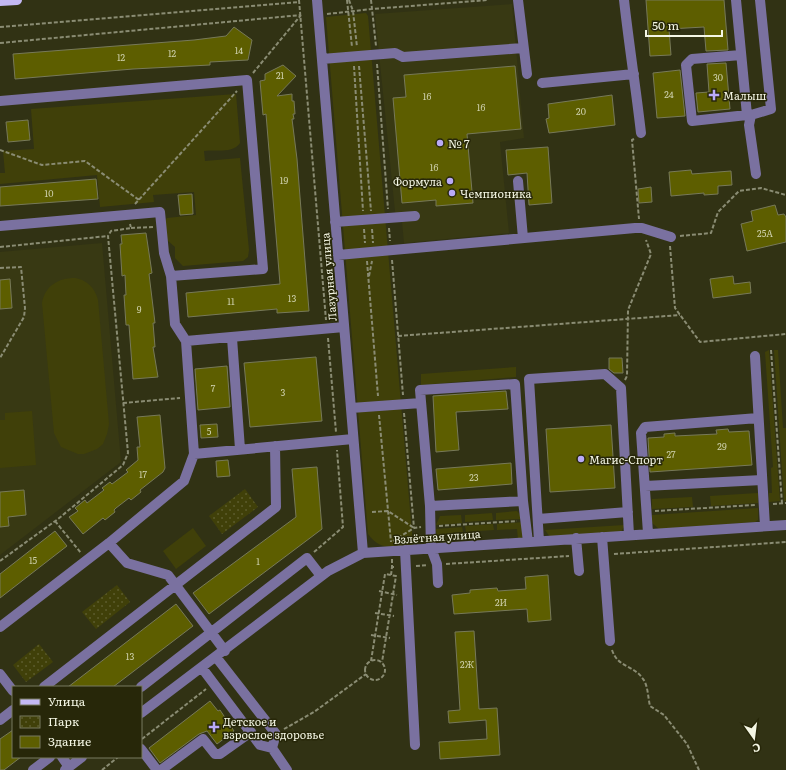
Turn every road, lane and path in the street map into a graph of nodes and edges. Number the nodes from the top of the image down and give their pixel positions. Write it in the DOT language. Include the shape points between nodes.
graph roads {
  1 [pos="17,0"];
  2 [pos="316,0"];
  3 [pos="348,0"];
  4 [pos="371,0"];
  5 [pos="488,0"];
  6 [pos="518,0"];
  7 [pos="624,0"];
  8 [pos="736,0"];
  9 [pos="760,0"];
  10 [pos="0,1"];
  11 [pos="299,1"];
  12 [pos="301,15"];
  13 [pos="0,27"];
  14 [pos="0,43"];
  15 [pos="523,48"];
  16 [pos="741,55"];
  17 [pos="355,56"];
  18 [pos="322,59"];
  19 [pos="527,74"];
  20 [pos="634,74"];
  21 [pos="247,80"];
  22 [pos="542,83"];
  23 [pos="0,101"];
  24 [pos="749,115"];
  25 [pos="641,133"];
  26 [pos="0,150"];
  27 [pos="756,174"];
  28 [pos="518,181"];
  29 [pos="786,195"];
  30 [pos="139,200"];
  31 [pos="128,214"];
  32 [pos="415,216"];
  33 [pos="368,220"];
  34 [pos="335,222"];
  35 [pos="0,226"];
  36 [pos="162,227"];
  37 [pos="131,228"];
  38 [pos="642,228"];
  39 [pos="108,236"];
  40 [pos="670,237"];
  41 [pos="523,238"];
  42 [pos="0,247"];
  43 [pos="370,252"];
  44 [pos="338,255"];
  45 [pos="0,268"];
  46 [pos="171,276"];
  47 [pos="680,315"];
  48 [pos="628,319"];
  49 [pos="344,327"];
  50 [pos="327,329"];
  51 [pos="786,334"];
  52 [pos="398,336"];
  53 [pos="232,338"];
  54 [pos="186,341"];
  55 [pos="771,350"];
  56 [pos="755,356"];
  57 [pos="0,358"];
  58 [pos="621,388"];
  59 [pos="190,397"];
  60 [pos="123,403"];
  61 [pos="421,403"];
  62 [pos="351,408"];
  63 [pos="758,418"];
  64 [pos="353,439"];
  65 [pos="336,441"];
  66 [pos="275,446"];
  67 [pos="240,449"];
  68 [pos="194,454"];
  69 [pos="762,480"];
  70 [pos="645,486"];
  71 [pos="523,501"];
  72 [pos="782,503"];
  73 [pos="786,503"];
  74 [pos="763,505"];
  75 [pos="430,506"];
  76 [pos="388,511"];
  77 [pos="647,511"];
  78 [pos="372,512"];
  79 [pos="628,512"];
  80 [pos="538,519"];
  81 [pos="526,520"];
  82 [pos="55,521"];
  83 [pos="786,525"];
  84 [pos="429,526"];
  85 [pos="765,526"];
  86 [pos="414,528"];
  87 [pos="648,534"];
  88 [pos="629,535"];
  89 [pos="602,537"];
  90 [pos="576,538"];
  91 [pos="539,541"];
  92 [pos="528,542"];
  93 [pos="109,543"];
  94 [pos="431,548"];
  95 [pos="405,550"];
  96 [pos="363,553"];
  97 [pos="306,558"];
  98 [pos="87,560"];
  99 [pos="0,561"];
  100 [pos="392,567"];
  101 [pos="579,571"];
  102 [pos="391,575"];
  103 [pos="321,576"];
  104 [pos="438,583"];
  105 [pos="176,586"];
  106 [pos="380,592"];
  107 [pos="393,594"];
  108 [pos="397,595"];
  109 [pos="375,613"];
  110 [pos="378,614"];
  111 [pos="389,616"];
  112 [pos="394,616"];
  113 [pos="0,627"];
  114 [pos="212,633"];
  115 [pos="371,635"];
  116 [pos="375,635"];
  117 [pos="386,638"];
  118 [pos="390,638"];
  119 [pos="610,641"];
  120 [pos="225,651"];
  121 [pos="216,657"];
  122 [pos="371,661"];
  123 [pos="382,662"];
  124 [pos="202,668"];
  125 [pos="0,674"];
  126 [pos="366,674"];
  127 [pos="212,681"];
  128 [pos="45,686"];
  129 [pos="142,686"];
  130 [pos="12,690"];
  131 [pos="12,711"];
  132 [pos="142,712"];
  133 [pos="0,720"];
  134 [pos="251,732"];
  135 [pos="276,734"];
  136 [pos="142,739"];
  137 [pos="415,745"];
  138 [pos="272,748"];
  139 [pos="142,750"];
  140 [pos="49,758"];
  141 [pos="62,758"];
  142 [pos="81,758"];
  143 [pos="117,758"];
  144 [pos="67,768"];
  145 [pos="33,770"];
  146 [pos="102,770"];
  147 [pos="157,770"];
  148 [pos="161,770"];
  149 [pos="287,770"];
  150 [pos="699,770"];
  1 -- 10 [label="main road"];
  2 -- 18 [label="street, Лазурная улица"];
  3 -- 17 [label="path"];
  3 -- 17 [label="path" via="353,11"];
  4 -- 5 [label="path" via="372,9"];
  6 -- 15 [label="street"];
  7 -- 20 [label="street" via="630,62"];
  8 -- 16 [label="street"];
  9 -- 24 [label="street" via="771,109"];
  11 -- 12 [label="path"];
  11 -- 13 [label="path"];
  12 -- 14 [label="path"];
  12 -- 21 [label="path"];
  12 -- 50 [label="path"];
  15 -- 17 [label="street" via="403,57 395,53"];
  15 -- 19 [label="street"];
  16 -- 24 [label="street"];
  16 -- 24 [label="street" via="692,59 686,65 692,120"];
  17 -- 18 [label="street"];
  17 -- 33 [label="path"];
  17 -- 33 [label="path"];
  18 -- 34 [label="street, Лазурная улица"];
  20 -- 22 [label="street"];
  20 -- 25 [label="street"];
  21 -- 23 [label="street"];
  21 -- 30 [label="path"];
  21 -- 46 [label="street" via="263,269"];
  24 -- 27 [label="street"];
  25 -- 38 [label="path" via="632,140 638,218"];
  26 -- 30 [label="path" via="42,165 85,161"];
  28 -- 41 [label="street"];
  29 -- 40 [label="path" via="761,188 739,191 718,212 711,233"];
  30 -- 31 [label="path"];
  31 -- 35 [label="street"];
  31 -- 36 [label="street" via="160,212"];
  31 -- 37 [label="path"];
  32 -- 33 [label="street"];
  33 -- 34 [label="street"];
  33 -- 43 [label="path"];
  33 -- 43 [label="path"];
  34 -- 44 [label="street, Лазурная улица"];
  36 -- 37 [label="path"];
  36 -- 46 [label="street" via="164,253"];
  37 -- 39 [label="path" via="111,231"];
  38 -- 40 [label="street"];
  38 -- 41 [label="street"];
  38 -- 48 [label="path" via="651,254 628,310"];
  39 -- 42 [label="path"];
  39 -- 60 [label="path"];
  40 -- 47 [label="path" via="675,308"];
  41 -- 43 [label="street"];
  43 -- 43 [label="path" via="368,279"];
  43 -- 44 [label="street"];
  44 -- 49 [label="street, Лазурная улица"];
  45 -- 57 [label="path" via="21,267 25,308 24,317"];
  46 -- 54 [label="street" via="174,324"];
  47 -- 48 [label="path"];
  47 -- 51 [label="path" via="700,342"];
  48 -- 52 [label="path"];
  48 -- 58 [label="path" via="627,376"];
  49 -- 50 [label="street"];
  49 -- 62 [label="street, Лазурная улица"];
  50 -- 53 [label="street"];
  50 -- 65 [label="path"];
  53 -- 54 [label="street"];
  53 -- 67 [label="street"];
  54 -- 59 [label="street"];
  55 -- 72 [label="path"];
  56 -- 63 [label="street"];
  58 -- 79 [label="street"];
  58 -- 80 [label="street" via="605,374 530,379"];
  59 -- 60 [label="path"];
  59 -- 68 [label="street"];
  60 -- 82 [label="path" via="128,453 123,465"];
  61 -- 62 [label="street"];
  61 -- 71 [label="street" via="420,390 515,384"];
  61 -- 75 [label="street"];
  62 -- 64 [label="street, Лазурная улица"];
  63 -- 69 [label="street"];
  63 -- 70 [label="street" via="645,427 641,433"];
  64 -- 65 [label="street"];
  64 -- 96 [label="street, Лазурная улица"];
  65 -- 66 [label="street"];
  65 -- 97 [label="path" via="343,527"];
  66 -- 67 [label="street"];
  66 -- 105 [label="street" via="276,507"];
  67 -- 68 [label="street"];
  68 -- 93 [label="street" via="184,481"];
  69 -- 70 [label="street"];
  69 -- 74 [label="street"];
  70 -- 77 [label="street"];
  71 -- 75 [label="street"];
  71 -- 81 [label="street"];
  72 -- 73 [label="path"];
  72 -- 74 [label="path"];
  74 -- 77 [label="path"];
  74 -- 85 [label="street"];
  75 -- 84 [label="street"];
  76 -- 78 [label="path"];
  76 -- 86 [label="path"];
  76 -- 86 [label="path" via="391,543"];
  77 -- 87 [label="street"];
  79 -- 80 [label="street"];
  79 -- 88 [label="street"];
  80 -- 91 [label="street"];
  81 -- 84 [label="path"];
  81 -- 92 [label="street"];
  82 -- 98 [label="path"];
  82 -- 99 [label="path"];
  83 -- 85 [label="street, Взлётная улица"];
  84 -- 86 [label="path"];
  84 -- 94 [label="street"];
  85 -- 87 [label="street, Взлётная улица"];
  87 -- 88 [label="street, Взлётная улица"];
  88 -- 89 [label="street, Взлётная улица"];
  89 -- 90 [label="street, Взлётная улица"];
  89 -- 119 [label="street"];
  90 -- 91 [label="street, Взлётная улица"];
  90 -- 101 [label="street"];
  91 -- 92 [label="street, Взлётная улица"];
  92 -- 94 [label="street, Взлётная улица"];
  93 -- 98 [label="street"];
  93 -- 105 [label="street" via="127,563 168,575"];
  94 -- 95 [label="street, Взлётная улица"];
  94 -- 104 [label="street" via="437,564"];
  95 -- 96 [label="street, Взлётная улица"];
  95 -- 137 [label="street"];
  96 -- 103 [label="street, Взлётная улица"];
  97 -- 103 [label="street"];
  97 -- 114 [label="street"];
  98 -- 113 [label="street"];
  100 -- 102 [label="path"];
  102 -- 106 [label="path" via="385,574"];
  102 -- 107 [label="path" via="396,576"];
  103 -- 120 [label="street, Взлётная улица"];
  105 -- 114 [label="street"];
  105 -- 128 [label="street"];
  106 -- 107 [label="path"];
  106 -- 110 [label="path"];
  107 -- 108 [label="path"];
  107 -- 111 [label="path"];
  109 -- 110 [label="path"];
  110 -- 111 [label="path"];
  110 -- 116 [label="path"];
  111 -- 112 [label="path"];
  111 -- 117 [label="path"];
  114 -- 120 [label="street"];
  114 -- 129 [label="street"];
  115 -- 116 [label="path"];
  116 -- 117 [label="path"];
  116 -- 122 [label="path"];
  117 -- 118 [label="path"];
  117 -- 123 [label="path"];
  119 -- 150 [label="path" via="618,662 637,671 645,680 650,706 664,715 687,744"];
  120 -- 121 [label="street, Взлётная улица"];
  121 -- 124 [label="street, Взлётная улица"];
  121 -- 135 [label="street"];
  122 -- 123 [label="path"];
  122 -- 126 [label="path" via="366,665"];
  123 -- 126 [label="path" via="385,671 382,677 374,680"];
  124 -- 127 [label="street"];
  124 -- 132 [label="street, Взлётная улица"];
  125 -- 130 [label="street"];
  126 -- 135 [label="path" via="314,712"];
  127 -- 134 [label="street"];
  127 -- 136 [label="path" via="209,687"];
  131 -- 133 [label="street"];
  134 -- 138 [label="street" via="260,745"];
  134 -- 148 [label="street" via="220,754 215,754 203,739"];
  135 -- 138 [label="street"];
  138 -- 149 [label="street"];
  139 -- 147 [label="street"];
  140 -- 145 [label="street"];
  141 -- 144 [label="street"];
  142 -- 144 [label="street"];
  143 -- 146 [label="path"];
}
